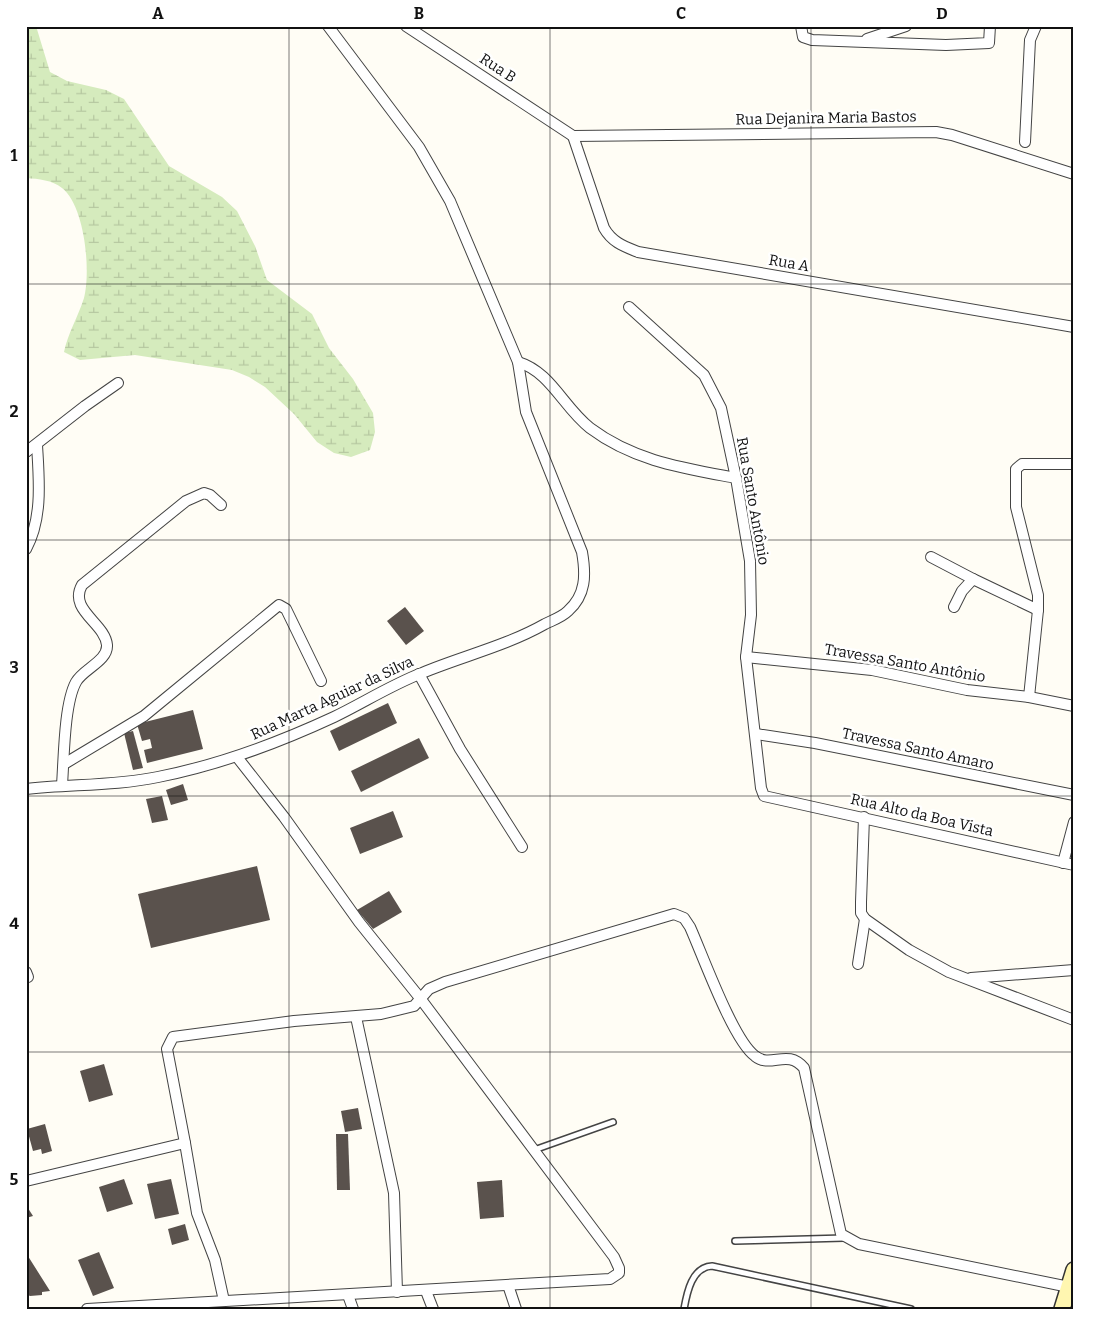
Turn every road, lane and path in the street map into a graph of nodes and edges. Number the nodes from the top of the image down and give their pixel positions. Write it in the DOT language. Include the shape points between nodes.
graph roads {
  1 [pos="328,26"];
  2 [pos="406,26"];
  3 [pos="801,26"];
  4 [pos="906,26"];
  5 [pos="990,26"];
  6 [pos="1036,26"];
  7 [pos="856,42"];
  8 [pos="573,136"];
  9 [pos="1025,142"];
  10 [pos="1074,174"];
  11 [pos="629,307"];
  12 [pos="1074,327"];
  13 [pos="518,362"];
  14 [pos="118,383"];
  15 [pos="37,445"];
  16 [pos="26,452"];
  17 [pos="1074,464"];
  18 [pos="736,478"];
  19 [pos="221,505"];
  20 [pos="26,549"];
  21 [pos="931,557"];
  22 [pos="973,578"];
  23 [pos="954,607"];
  24 [pos="1038,610"];
  25 [pos="746,657"];
  26 [pos="419,674"];
  27 [pos="321,681"];
  28 [pos="1030,696"];
  29 [pos="1074,706"];
  30 [pos="756,734"];
  31 [pos="237,757"];
  32 [pos="64,764"];
  33 [pos="62,785"];
  34 [pos="26,789"];
  35 [pos="1074,795"];
  36 [pos="764,796"];
  37 [pos="864,817"];
  38 [pos="1074,822"];
  39 [pos="522,848"];
  40 [pos="1068,864"];
  41 [pos="863,915"];
  42 [pos="858,964"];
  43 [pos="1074,970"];
  44 [pos="967,978"];
  45 [pos="420,998"];
  46 [pos="356,1017"];
  47 [pos="1074,1020"];
  48 [pos="613,1122"];
  49 [pos="185,1143"];
  50 [pos="533,1150"];
  51 [pos="26,1182"];
  52 [pos="845,1238"];
  53 [pos="735,1241"];
  54 [pos="1074,1270"];
  55 [pos="508,1286"];
  56 [pos="1069,1287"];
  57 [pos="426,1291"];
  58 [pos="397,1292"];
  59 [pos="348,1295"];
  60 [pos="224,1301"];
  61 [pos="271,1304"];
  62 [pos="189,1305"];
  63 [pos="107,1308"];
  64 [pos="87,1309"];
  65 [pos="353,1309"];
  66 [pos="433,1309"];
  67 [pos="516,1309"];
  68 [pos="684,1309"];
  69 [pos="911,1309"];
  70 [pos="1062,1309"];
  1 -- 13 [label="street" via="419,147 450,201"];
  2 -- 8 [label="street, Rua B"];
  3 -- 7 [label="street" via="802,36 812,40"];
  4 -- 7 [label="street"];
  5 -- 7 [label="street" via="989,43"];
  6 -- 9 [label="street" via="1030,40"];
  8 -- 10 [label="street, Rua Dejanira Maria Bastos" via="936,132"];
  8 -- 12 [label="street, Rua A" via="609,237 638,252"];
  11 -- 18 [label="street, Rua Santo Antônio" via="688,359 710,384 721,408"];
  13 -- 18 [label="street" via="541,374 574,414 611,443 640,457"];
  13 -- 26 [label="street, Rua Marta Aguiar da Silva" via="526,412 582,552 585,577 578,601 567,613 511,641"];
  14 -- 15 [label="street"];
  15 -- 16 [label="street"];
  15 -- 20 [label="street" via="37,514"];
  17 -- 24 [label="street" via="1022,464 1016,468 1016,506 1036,584"];
  18 -- 25 [label="street, Rua Santo Antônio" via="751,576"];
  19 -- 32 [label="street" via="210,495 198,493 82,585 79,591 81,606 106,640 106,651 83,673 73,688"];
  21 -- 22 [label="street"];
  22 -- 23 [label="street"];
  22 -- 24 [label="street"];
  24 -- 28 [label="street"];
  25 -- 28 [label="street, Travessa Santo Antônio" via="872,670 967,690"];
  25 -- 30 [label="street, Rua Santo Antônio"];
  26 -- 31 [label="street, Rua Marta Aguiar da Silva" via="335,716"];
  26 -- 39 [label="street" via="460,749"];
  27 -- 32 [label="street" via="286,609 279,605 144,716"];
  28 -- 29 [label="street, Travessa Santo Antônio"];
  30 -- 35 [label="street, Travessa Santo Amaro"];
  30 -- 36 [label="street, Rua Santo Antônio"];
  31 -- 33 [label="street, Rua Marta Aguiar da Silva" via="158,778"];
  31 -- 45 [label="street" via="359,922"];
  32 -- 33 [label="street"];
  33 -- 34 [label="street, Rua Marta Aguiar da Silva"];
  36 -- 37 [label="street, Rua Alto da Boa Vista"];
  37 -- 40 [label="street, Rua Alto da Boa Vista"];
  37 -- 41 [label="street"];
  38 -- 40 [label="street"];
  41 -- 42 [label="street"];
  41 -- 44 [label="street" via="910,950"];
  43 -- 44 [label="street"];
  44 -- 47 [label="street"];
  45 -- 46 [label="street" via="408,1008"];
  45 -- 50 [label="street"];
  45 -- 52 [label="street" via="429,989 465,975 667,914 679,915 690,927 738,1035 753,1054 764,1060 787,1058 804,1068 841,1234"];
  46 -- 49 [label="street" via="294,1021 173,1037 166,1049"];
  46 -- 58 [label="street" via="394,1193"];
  48 -- 50 [label="lane"];
  49 -- 51 [label="street"];
  49 -- 60 [label="street" via="197,1213 215,1260"];
  50 -- 55 [label="street" via="619,1268 610,1279"];
  52 -- 53 [label="lane"];
  52 -- 56 [label="street" via="859,1244"];
  54 -- 56 [label="main road"];
  55 -- 57 [label="street"];
  55 -- 67 [label="street"];
  56 -- 70 [label="main road"];
  57 -- 58 [label="street"];
  57 -- 66 [label="street"];
  58 -- 59 [label="street"];
  59 -- 61 [label="street"];
  59 -- 65 [label="street"];
  60 -- 61 [label="street"];
  60 -- 62 [label="street"];
  62 -- 63 [label="street"];
  63 -- 64 [label="street"];
  68 -- 69 [label="lane" via="694,1275 705,1266"];
}
